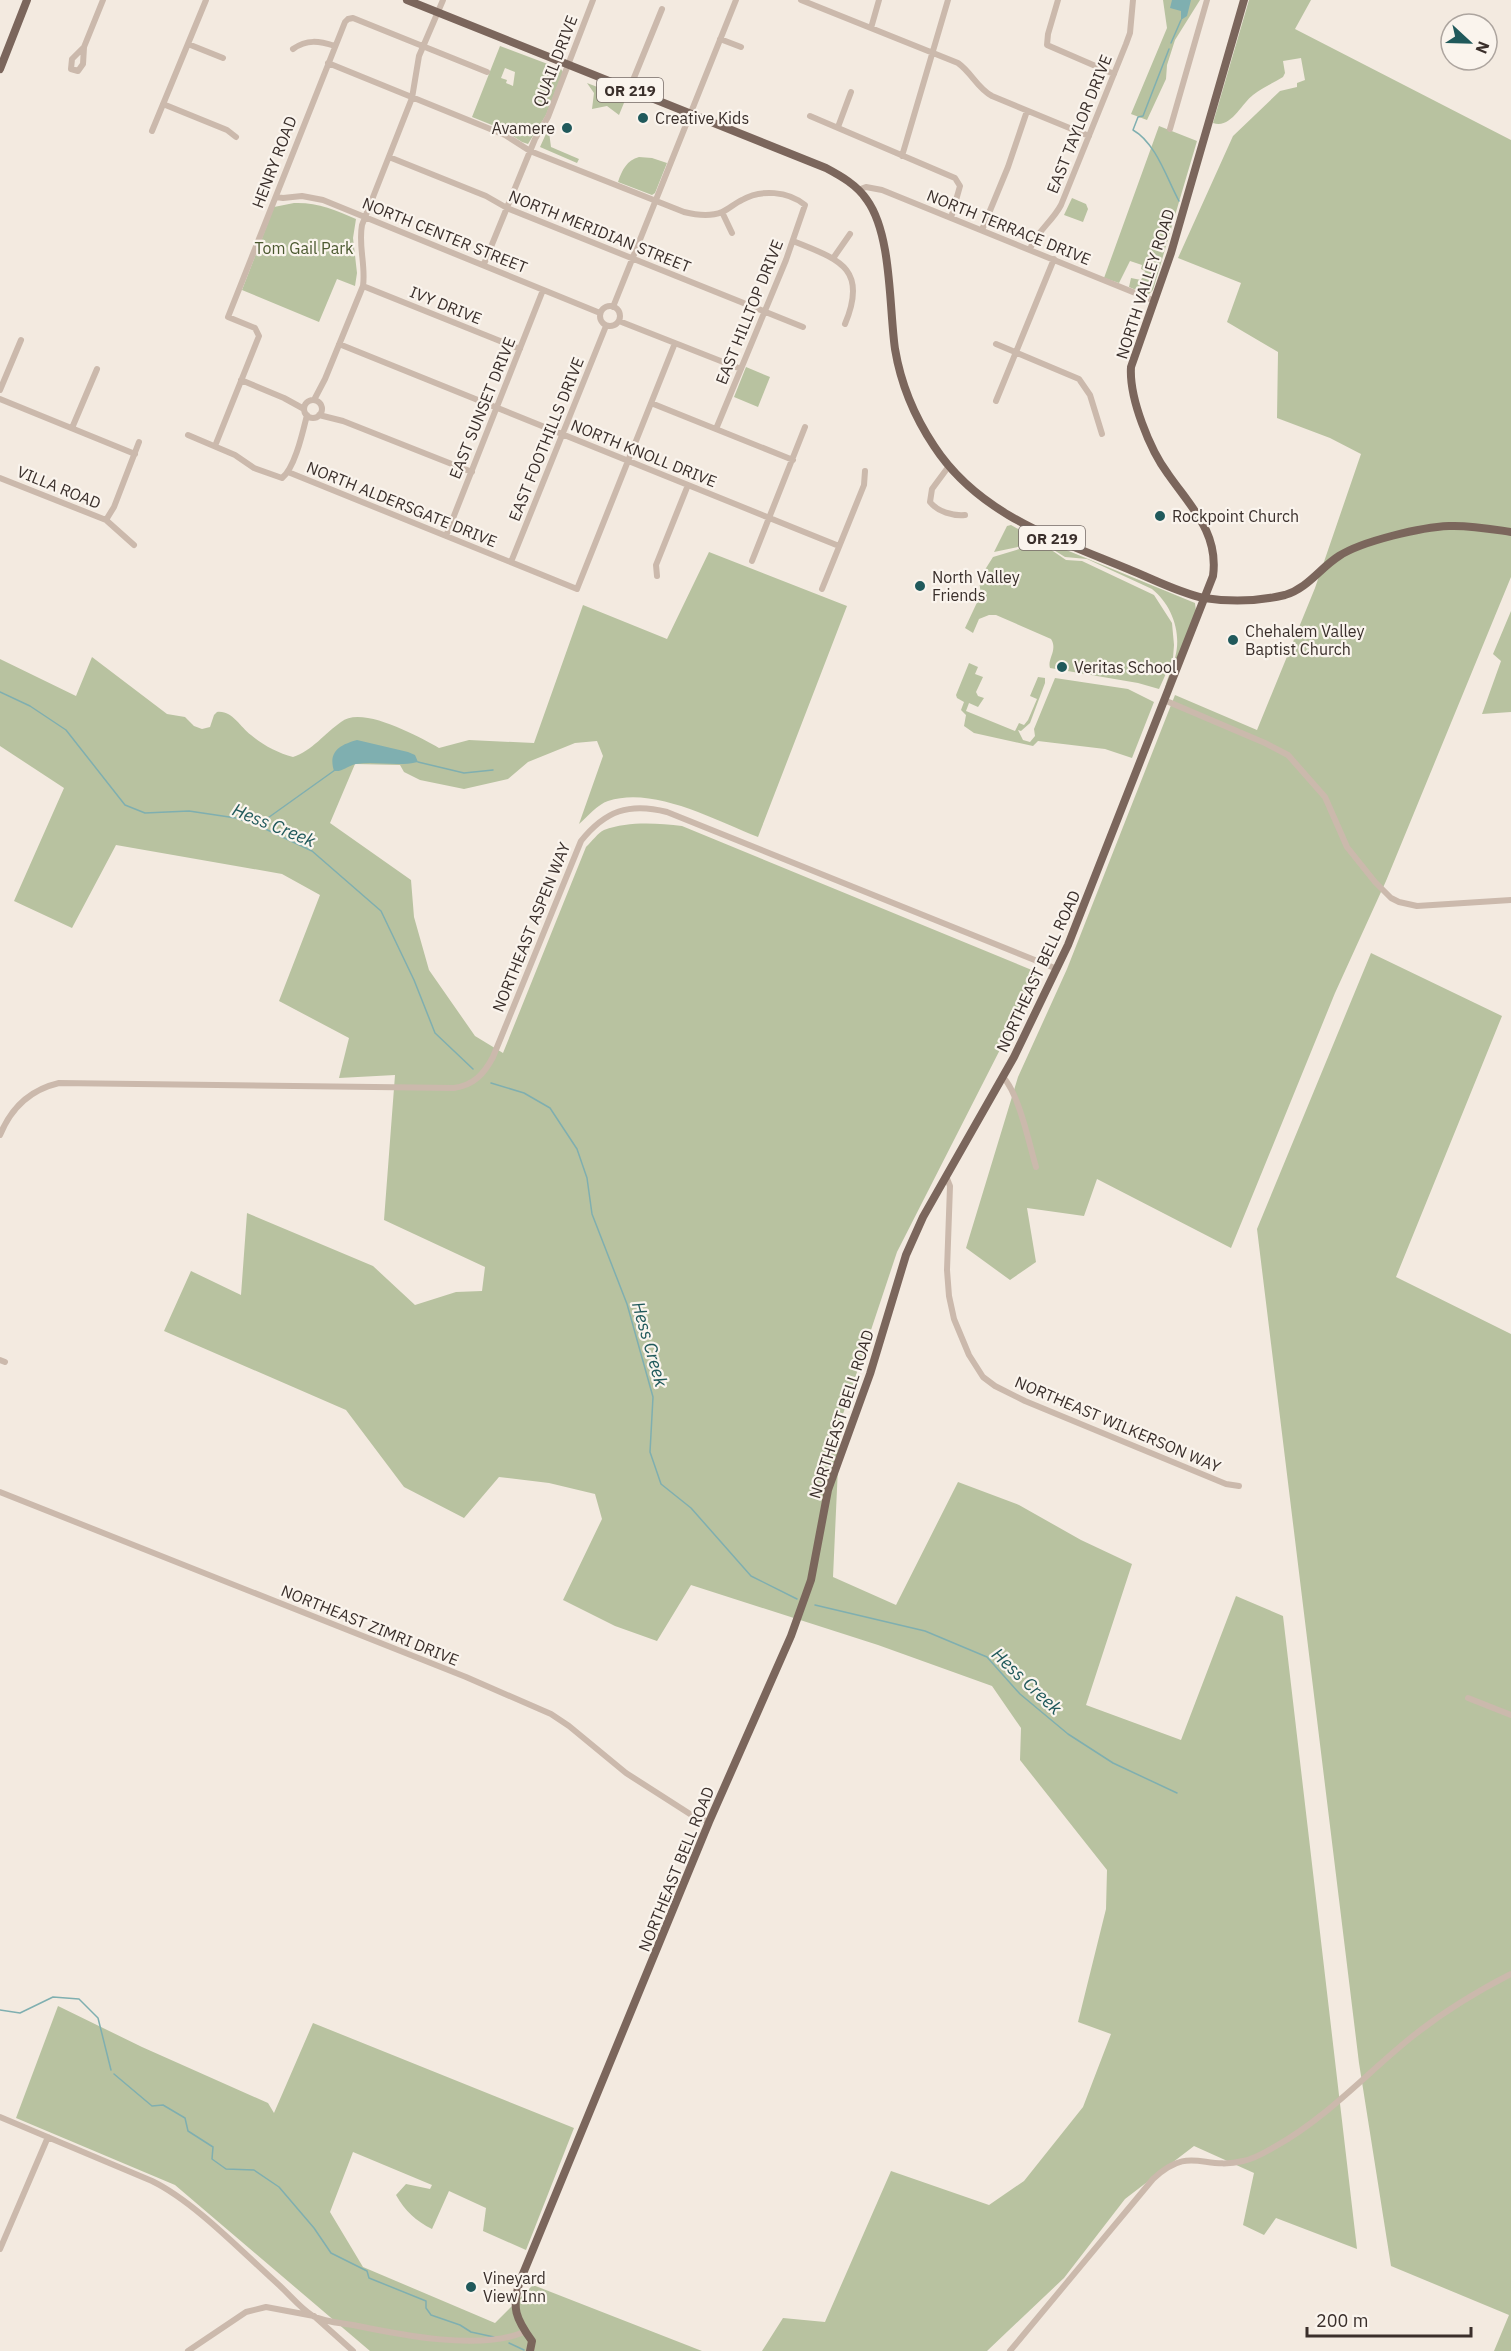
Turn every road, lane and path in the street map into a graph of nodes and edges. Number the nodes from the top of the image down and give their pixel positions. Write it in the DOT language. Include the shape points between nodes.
graph roads {
  1 [pos="27,0"];
  2 [pos="103,0"];
  3 [pos="206,0"];
  4 [pos="407,0"];
  5 [pos="443,0"];
  6 [pos="593,0"];
  7 [pos="736,0"];
  8 [pos="879,0"];
  9 [pos="948,0"];
  10 [pos="1058,0"];
  11 [pos="1133,0"];
  12 [pos="1207,0"];
  13 [pos="1244,0"];
  14 [pos="806,1"];
  15 [pos="662,9"];
  16 [pos="437,13"];
  17 [pos="871,28"];
  18 [pos="720,39"];
  19 [pos="188,44"];
  20 [pos="335,46"];
  21 [pos="423,46"];
  22 [pos="84,47"];
  23 [pos="741,47"];
  24 [pos="293,49"];
  25 [pos="933,53"];
  26 [pos="223,58"];
  27 [pos="328,63"];
  28 [pos="568,65"];
  29 [pos="0,69"];
  30 [pos="487,72"];
  31 [pos="1114,74"];
  32 [pos="629,90"];
  33 [pos="851,92"];
  34 [pos="412,98"];
  35 [pos="163,104"];
  36 [pos="1027,111"];
  37 [pos="691,114"];
  38 [pos="810,116"];
  39 [pos="838,127"];
  40 [pos="1170,129"];
  41 [pos="152,131"];
  42 [pos="1089,136"];
  43 [pos="236,137"];
  44 [pos="530,151"];
  45 [pos="903,156"];
  46 [pos="388,157"];
  47 [pos="858,190"];
  48 [pos="276,197"];
  49 [pos="656,201"];
  50 [pos="507,208"];
  51 [pos="722,212"];
  52 [pos="365,216"];
  53 [pos="951,218"];
  54 [pos="982,230"];
  55 [pos="732,233"];
  56 [pos="850,234"];
  57 [pos="793,241"];
  58 [pos="1030,249"];
  59 [pos="834,257"];
  60 [pos="633,259"];
  61 [pos="1054,259"];
  62 [pos="484,264"];
  63 [pos="363,286"];
  64 [pos="543,290"];
  65 [pos="1150,298"];
  66 [pos="614,307"];
  67 [pos="765,312"];
  68 [pos="600,313"];
  69 [pos="619,321"];
  70 [pos="845,324"];
  71 [pos="606,326"];
  72 [pos="803,327"];
  73 [pos="21,340"];
  74 [pos="675,343"];
  75 [pos="339,344"];
  76 [pos="996,345"];
  77 [pos="520,349"];
  78 [pos="1017,353"];
  79 [pos="97,369"];
  80 [pos="741,369"];
  81 [pos="242,380"];
  82 [pos="0,390"];
  83 [pos="0,399"];
  84 [pos="996,401"];
  85 [pos="651,403"];
  86 [pos="497,408"];
  87 [pos="313,409"];
  88 [pos="72,428"];
  89 [pos="806,428"];
  90 [pos="716,429"];
  91 [pos="563,434"];
  92 [pos="1102,434"];
  93 [pos="189,435"];
  94 [pos="139,442"];
  95 [pos="215,446"];
  96 [pos="135,454"];
  97 [pos="628,460"];
  98 [pos="793,460"];
  99 [pos="949,466"];
  100 [pos="865,471"];
  101 [pos="288,472"];
  102 [pos="472,472"];
  103 [pos="0,478"];
  104 [pos="688,485"];
  105 [pos="965,515"];
  106 [pos="769,517"];
  107 [pos="106,520"];
  108 [pos="1511,532"];
  109 [pos="446,536"];
  110 [pos="134,545"];
  111 [pos="840,546"];
  112 [pos="752,561"];
  113 [pos="511,562"];
  114 [pos="657,576"];
  115 [pos="822,590"];
  116 [pos="1205,598"];
  117 [pos="1164,700"];
  118 [pos="1511,900"];
  119 [pos="1058,969"];
  120 [pos="1004,1077"];
  121 [pos="0,1135"];
  122 [pos="1036,1167"];
  123 [pos="946,1176"];
  124 [pos="1239,1486"];
  125 [pos="0,1492"];
  126 [pos="1468,1698"];
  127 [pos="1511,1716"];
  128 [pos="709,1822"];
  129 [pos="1511,1974"];
  130 [pos="0,2117"];
  131 [pos="48,2137"];
  132 [pos="0,2249"];
  133 [pos="314,2316"];
  134 [pos="524,2332"];
  135 [pos="188,2351"];
  136 [pos="353,2351"];
  137 [pos="530,2351"];
  138 [pos="1010,2351"];
  1 -- 29 [label="main road"];
  2 -- 22 [label="street"];
  3 -- 19 [label="street"];
  4 -- 16 [label="main road, OR 219"];
  5 -- 16 [label="street"];
  6 -- 28 [label="street, QUAIL DRIVE"];
  7 -- 18 [label="street"];
  8 -- 17 [label="street"];
  9 -- 25 [label="street"];
  10 -- 31 [label="street" via="1047,45"];
  11 -- 31 [label="street, EAST TAYLOR DRIVE" via="1130,33"];
  12 -- 40 [label="street"];
  13 -- 116 [label="main road, NORTH VALLEY ROAD" via="1171,253 1131,367 1132,384 1153,446 1167,473 1199,515 1212,545 1213,576"];
  14 -- 17 [label="street"];
  15 -- 32 [label="street"];
  16 -- 21 [label="street"];
  16 -- 28 [label="main road, OR 219"];
  17 -- 25 [label="street"];
  18 -- 23 [label="street"];
  18 -- 37 [label="street"];
  19 -- 26 [label="street"];
  19 -- 35 [label="street"];
  20 -- 21 [label="street, HENRY ROAD" via="348,19 353,18"];
  20 -- 24 [label="street" via="311,41"];
  20 -- 27 [label="street, HENRY ROAD"];
  21 -- 30 [label="street"];
  21 -- 34 [label="street"];
  25 -- 36 [label="street" via="968,70 983,92"];
  25 -- 45 [label="street"];
  27 -- 34 [label="street"];
  27 -- 48 [label="street, HENRY ROAD"];
  28 -- 32 [label="main road, OR 219"];
  28 -- 44 [label="street, QUAIL DRIVE"];
  31 -- 42 [label="street, EAST TAYLOR DRIVE"];
  32 -- 37 [label="main road, OR 219"];
  33 -- 39 [label="street"];
  34 -- 44 [label="street" via="505,135"];
  34 -- 46 [label="street"];
  35 -- 41 [label="street"];
  35 -- 43 [label="street"];
  36 -- 42 [label="street"];
  36 -- 54 [label="street"];
  37 -- 47 [label="main road, OR 219" via="826,168"];
  37 -- 49 [label="street"];
  38 -- 39 [label="street"];
  39 -- 45 [label="street"];
  42 -- 58 [label="street, EAST TAYLOR DRIVE" via="1061,205"];
  44 -- 49 [label="street"];
  44 -- 50 [label="street, QUAIL DRIVE"];
  45 -- 53 [label="street" via="959,181"];
  46 -- 50 [label="street, NORTH MERIDIAN STREET"];
  46 -- 52 [label="street"];
  47 -- 53 [label="street, NORTH TERRACE DRIVE" via="873,187"];
  47 -- 99 [label="main road, OR 219" via="873,209 882,238 895,348 904,387 920,423"];
  48 -- 52 [label="street, NORTH CENTER STREET" via="323,200"];
  48 -- 81 [label="street, HENRY ROAD" via="228,317 255,328 259,336"];
  49 -- 51 [label="street" via="693,214"];
  49 -- 60 [label="street"];
  50 -- 60 [label="street, NORTH MERIDIAN STREET"];
  50 -- 62 [label="street, QUAIL DRIVE"];
  51 -- 55 [label="street"];
  51 -- 57 [label="street, EAST HILLTOP DRIVE" via="744,198 765,193 786,195 805,204"];
  52 -- 62 [label="street, NORTH CENTER STREET"];
  52 -- 63 [label="street" via="360,236"];
  53 -- 54 [label="street, NORTH TERRACE DRIVE"];
  54 -- 58 [label="street, NORTH TERRACE DRIVE"];
  56 -- 59 [label="street"];
  57 -- 59 [label="street"];
  57 -- 67 [label="street, EAST HILLTOP DRIVE"];
  58 -- 61 [label="street, NORTH TERRACE DRIVE"];
  59 -- 70 [label="street" via="843,264 851,282 853,302"];
  60 -- 66 [label="street"];
  60 -- 67 [label="street, NORTH MERIDIAN STREET"];
  61 -- 65 [label="street, NORTH TERRACE DRIVE"];
  61 -- 78 [label="street"];
  62 -- 64 [label="street, NORTH CENTER STREET"];
  63 -- 75 [label="street"];
  63 -- 77 [label="street, IVY DRIVE"];
  64 -- 68 [label="street, NORTH CENTER STREET"];
  64 -- 77 [label="street, EAST SUNSET DRIVE"];
  66 -- 68 [label="street"];
  66 -- 69 [label="street" via="620,314"];
  67 -- 72 [label="street, NORTH MERIDIAN STREET"];
  67 -- 80 [label="street, EAST HILLTOP DRIVE"];
  68 -- 71 [label="street"];
  69 -- 71 [label="street"];
  69 -- 74 [label="street"];
  71 -- 91 [label="street, EAST FOOTHILLS DRIVE"];
  73 -- 82 [label="street"];
  74 -- 80 [label="street"];
  74 -- 85 [label="street"];
  75 -- 86 [label="street, NORTH KNOLL DRIVE"];
  75 -- 87 [label="street"];
  76 -- 78 [label="street"];
  77 -- 86 [label="street, EAST SUNSET DRIVE"];
  78 -- 84 [label="street"];
  78 -- 92 [label="street" via="1080,379 1090,395"];
  79 -- 88 [label="street"];
  80 -- 90 [label="street, EAST HILLTOP DRIVE"];
  81 -- 87 [label="street"];
  81 -- 95 [label="street"];
  83 -- 88 [label="street"];
  85 -- 90 [label="street"];
  85 -- 97 [label="street"];
  86 -- 91 [label="street, NORTH KNOLL DRIVE"];
  86 -- 102 [label="street, EAST SUNSET DRIVE"];
  87 -- 101 [label="street"];
  87 -- 102 [label="street"];
  88 -- 96 [label="street"];
  89 -- 98 [label="street"];
  90 -- 98 [label="street"];
  91 -- 97 [label="street, NORTH KNOLL DRIVE"];
  91 -- 113 [label="street, EAST FOOTHILLS DRIVE"];
  93 -- 95 [label="street, NORTH ALDERSGATE DRIVE"];
  94 -- 96 [label="street"];
  95 -- 101 [label="street, NORTH ALDERSGATE DRIVE" via="276,477 282,478"];
  96 -- 107 [label="street"];
  97 -- 104 [label="street, NORTH KNOLL DRIVE"];
  97 -- 113 [label="street, NORTH ALDERSGATE DRIVE" via="577,589"];
  98 -- 106 [label="street"];
  99 -- 105 [label="street" via="932,489 930,502 953,515"];
  99 -- 116 [label="main road, OR 219" via="981,498 1022,524"];
  100 -- 111 [label="street" via="864,485"];
  101 -- 109 [label="street, NORTH ALDERSGATE DRIVE"];
  102 -- 109 [label="street, EAST SUNSET DRIVE"];
  103 -- 107 [label="street, VILLA ROAD"];
  104 -- 106 [label="street, NORTH KNOLL DRIVE"];
  104 -- 114 [label="street" via="656,565"];
  106 -- 111 [label="street, NORTH KNOLL DRIVE"];
  106 -- 112 [label="street"];
  107 -- 110 [label="street, VILLA ROAD"];
  108 -- 116 [label="main road, OR 219" via="1467,526 1435,527 1351,550 1288,594 1258,599"];
  109 -- 113 [label="street, NORTH ALDERSGATE DRIVE"];
  111 -- 115 [label="street"];
  116 -- 117 [label="main road, NORTHEAST BELL ROAD"];
  117 -- 118 [label="street" via="1288,755 1325,797 1347,847 1391,898 1409,906"];
  117 -- 119 [label="main road, NORTHEAST BELL ROAD"];
  119 -- 120 [label="main road, NORTHEAST BELL ROAD"];
  119 -- 121 [label="street, NORTHEAST ASPEN WAY" via="667,812 630,808 604,818 581,841 493,1057 482,1076 473,1082 454,1088 72,1082 47,1085 26,1097 12,1111"];
  120 -- 122 [label="street"];
  120 -- 123 [label="main road, NORTHEAST BELL ROAD"];
  123 -- 124 [label="street, NORTHEAST WILKERSON WAY" via="950,1186 949,1296 969,1355 983,1377 1025,1401"];
  123 -- 128 [label="main road, NORTHEAST BELL ROAD" via="916,1230 897,1280 870,1374 828,1490 806,1597"];
  125 -- 128 [label="street, NORTHEAST ZIMRI DRIVE" via="544,1710 626,1773"];
  126 -- 127 [label="street"];
  128 -- 134 [label="main road, NORTHEAST BELL ROAD" via="520,2280 515,2301"];
  129 -- 138 [label="street" via="1437,2018 1325,2112 1278,2145 1243,2162 1183,2160 1166,2167"];
  130 -- 131 [label="street"];
  131 -- 132 [label="street"];
  131 -- 133 [label="street" via="152,2181 177,2196"];
  133 -- 134 [label="street" via="424,2339 491,2342"];
  133 -- 135 [label="street" via="255,2308"];
  133 -- 136 [label="street"];
  134 -- 137 [label="main road, NORTHEAST BELL ROAD" via="532,2341"];
}
